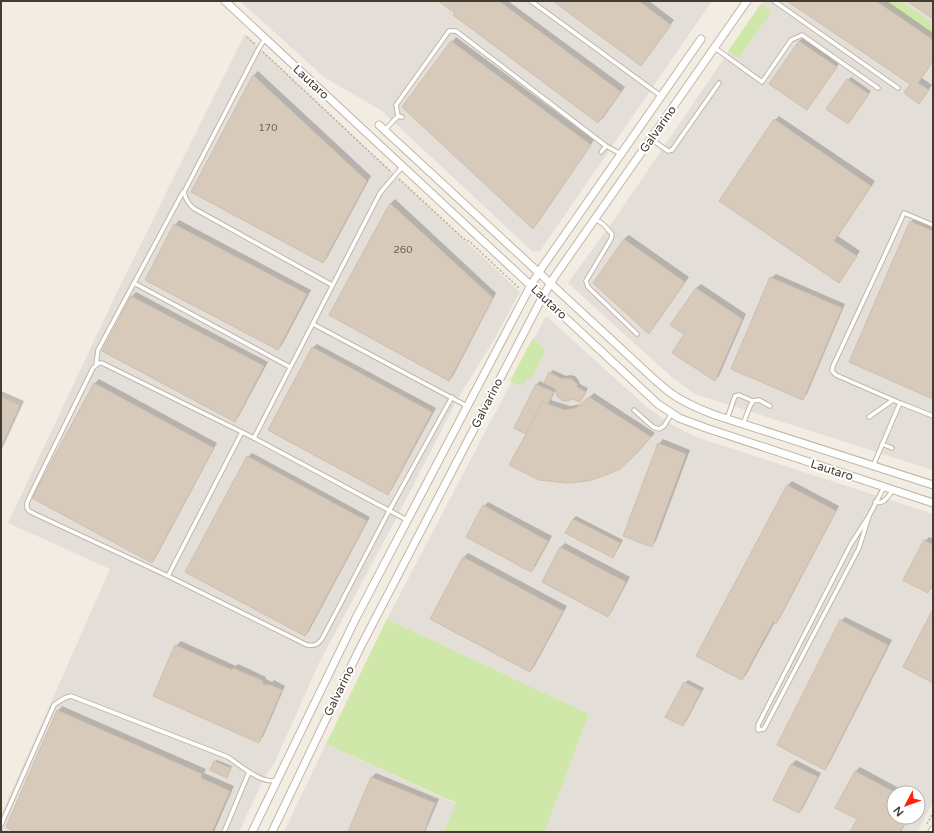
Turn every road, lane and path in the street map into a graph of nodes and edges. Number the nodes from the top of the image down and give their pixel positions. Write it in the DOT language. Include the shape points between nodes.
graph roads {
  1 [pos="225,1"];
  2 [pos="531,1"];
  3 [pos="748,1"];
  4 [pos="774,1"];
  5 [pos="247,37"];
  6 [pos="265,39"];
  7 [pos="701,39"];
  8 [pos="259,48"];
  9 [pos="715,48"];
  10 [pos="719,82"];
  11 [pos="878,88"];
  12 [pos="898,88"];
  13 [pos="661,96"];
  14 [pos="378,125"];
  15 [pos="385,130"];
  16 [pos="651,139"];
  17 [pos="606,146"];
  18 [pos="601,152"];
  19 [pos="621,154"];
  20 [pos="403,166"];
  21 [pos="395,175"];
  22 [pos="184,192"];
  23 [pos="595,219"];
  24 [pos="933,226"];
  25 [pos="539,273"];
  26 [pos="134,283"];
  27 [pos="550,283"];
  28 [pos="332,285"];
  29 [pos="531,285"];
  30 [pos="526,294"];
  31 [pos="543,296"];
  32 [pos="313,324"];
  33 [pos="637,334"];
  34 [pos="96,365"];
  35 [pos="290,367"];
  36 [pos="452,397"];
  37 [pos="893,400"];
  38 [pos="753,401"];
  39 [pos="900,403"];
  40 [pos="468,406"];
  41 [pos="770,406"];
  42 [pos="634,410"];
  43 [pos="672,413"];
  44 [pos="933,416"];
  45 [pos="869,417"];
  46 [pos="727,419"];
  47 [pos="743,424"];
  48 [pos="242,432"];
  49 [pos="254,438"];
  50 [pos="882,444"];
  51 [pos="892,448"];
  52 [pos="873,466"];
  53 [pos="933,485"];
  54 [pos="884,487"];
  55 [pos="893,490"];
  56 [pos="876,502"];
  57 [pos="933,503"];
  58 [pos="389,511"];
  59 [pos="869,516"];
  60 [pos="407,521"];
  61 [pos="168,576"];
  62 [pos="249,772"];
  63 [pos="278,780"];
  64 [pos="933,813"];
  65 [pos="1,825"];
  66 [pos="926,826"];
  67 [pos="224,832"];
  68 [pos="252,832"];
  69 [pos="272,832"];
  1 -- 6 [label="street, Lautaro"];
  2 -- 13 [label="lane"];
  3 -- 9 [label="street, Galvarino"];
  4 -- 12 [label="lane"];
  5 -- 8 [label="path"];
  6 -- 8 [label="lane"];
  6 -- 20 [label="street, Lautaro"];
  7 -- 13 [label="street, Galvarino"];
  8 -- 21 [label="path"];
  8 -- 22 [label="lane"];
  9 -- 11 [label="lane" via="762,82 791,40 802,35"];
  9 -- 16 [label="street, Galvarino"];
  10 -- 16 [label="lane" via="672,150 668,151"];
  13 -- 19 [label="street, Galvarino"];
  14 -- 15 [label="street, Lautaro"];
  15 -- 17 [label="lane" via="400,117 396,105 449,31 456,31"];
  15 -- 25 [label="street, Lautaro"];
  16 -- 23 [label="street, Galvarino"];
  17 -- 18 [label="lane"];
  17 -- 19 [label="lane"];
  19 -- 25 [label="street, Galvarino"];
  20 -- 21 [label="lane"];
  20 -- 29 [label="street, Lautaro"];
  21 -- 28 [label="lane" via="380,193"];
  21 -- 30 [label="path"];
  22 -- 26 [label="lane"];
  22 -- 28 [label="lane" via="193,208"];
  23 -- 27 [label="street, Galvarino"];
  23 -- 33 [label="lane" via="612,234 611,240 586,281 588,287"];
  24 -- 37 [label="lane" via="904,213 833,366 832,371 836,375"];
  25 -- 27 [label="street, Lautaro"];
  25 -- 29 [label="street, Galvarino"];
  26 -- 34 [label="lane" via="98,350"];
  26 -- 35 [label="lane"];
  27 -- 31 [label="street, Galvarino"];
  27 -- 46 [label="street, Lautaro" via="668,391 693,406"];
  28 -- 32 [label="lane"];
  29 -- 30 [label="street, Galvarino"];
  29 -- 31 [label="street, Lautaro"];
  30 -- 40 [label="street, Galvarino"];
  31 -- 43 [label="street, Lautaro" via="658,404"];
  31 -- 69 [label="street, Galvarino" via="359,650"];
  32 -- 35 [label="lane"];
  32 -- 36 [label="lane"];
  34 -- 48 [label="lane" via="102,363"];
  34 -- 61 [label="lane" via="30,496 27,508"];
  35 -- 49 [label="lane"];
  36 -- 40 [label="lane"];
  36 -- 58 [label="lane"];
  37 -- 39 [label="lane"];
  37 -- 45 [label="lane"];
  38 -- 41 [label="lane" via="759,400"];
  38 -- 46 [label="lane" via="739,394 735,396"];
  38 -- 47 [label="lane"];
  39 -- 44 [label="lane"];
  39 -- 50 [label="lane"];
  40 -- 60 [label="street, Galvarino"];
  42 -- 43 [label="lane" via="653,427 659,429"];
  43 -- 54 [label="street, Lautaro" via="706,428"];
  46 -- 47 [label="street, Lautaro"];
  47 -- 52 [label="street, Lautaro"];
  48 -- 49 [label="lane"];
  48 -- 61 [label="lane"];
  49 -- 58 [label="lane"];
  50 -- 51 [label="lane"];
  50 -- 52 [label="lane"];
  52 -- 53 [label="street, Lautaro"];
  54 -- 55 [label="street, Lautaro"];
  54 -- 56 [label="lane"];
  55 -- 56 [label="lane" via="883,502"];
  55 -- 57 [label="street, Lautaro"];
  56 -- 59 [label="lane"];
  58 -- 60 [label="lane"];
  58 -- 61 [label="lane" via="322,640 317,644 307,645"];
  59 -- 59 [label="lane" via="851,544 758,725 758,730 764,729 856,555"];
  60 -- 63 [label="street, Galvarino" via="356,618"];
  62 -- 63 [label="lane" via="263,779"];
  62 -- 65 [label="lane" via="228,757 71,696 66,697 54,706"];
  62 -- 67 [label="lane"];
  63 -- 68 [label="street, Galvarino"];
  64 -- 66 [label="path"];
}
